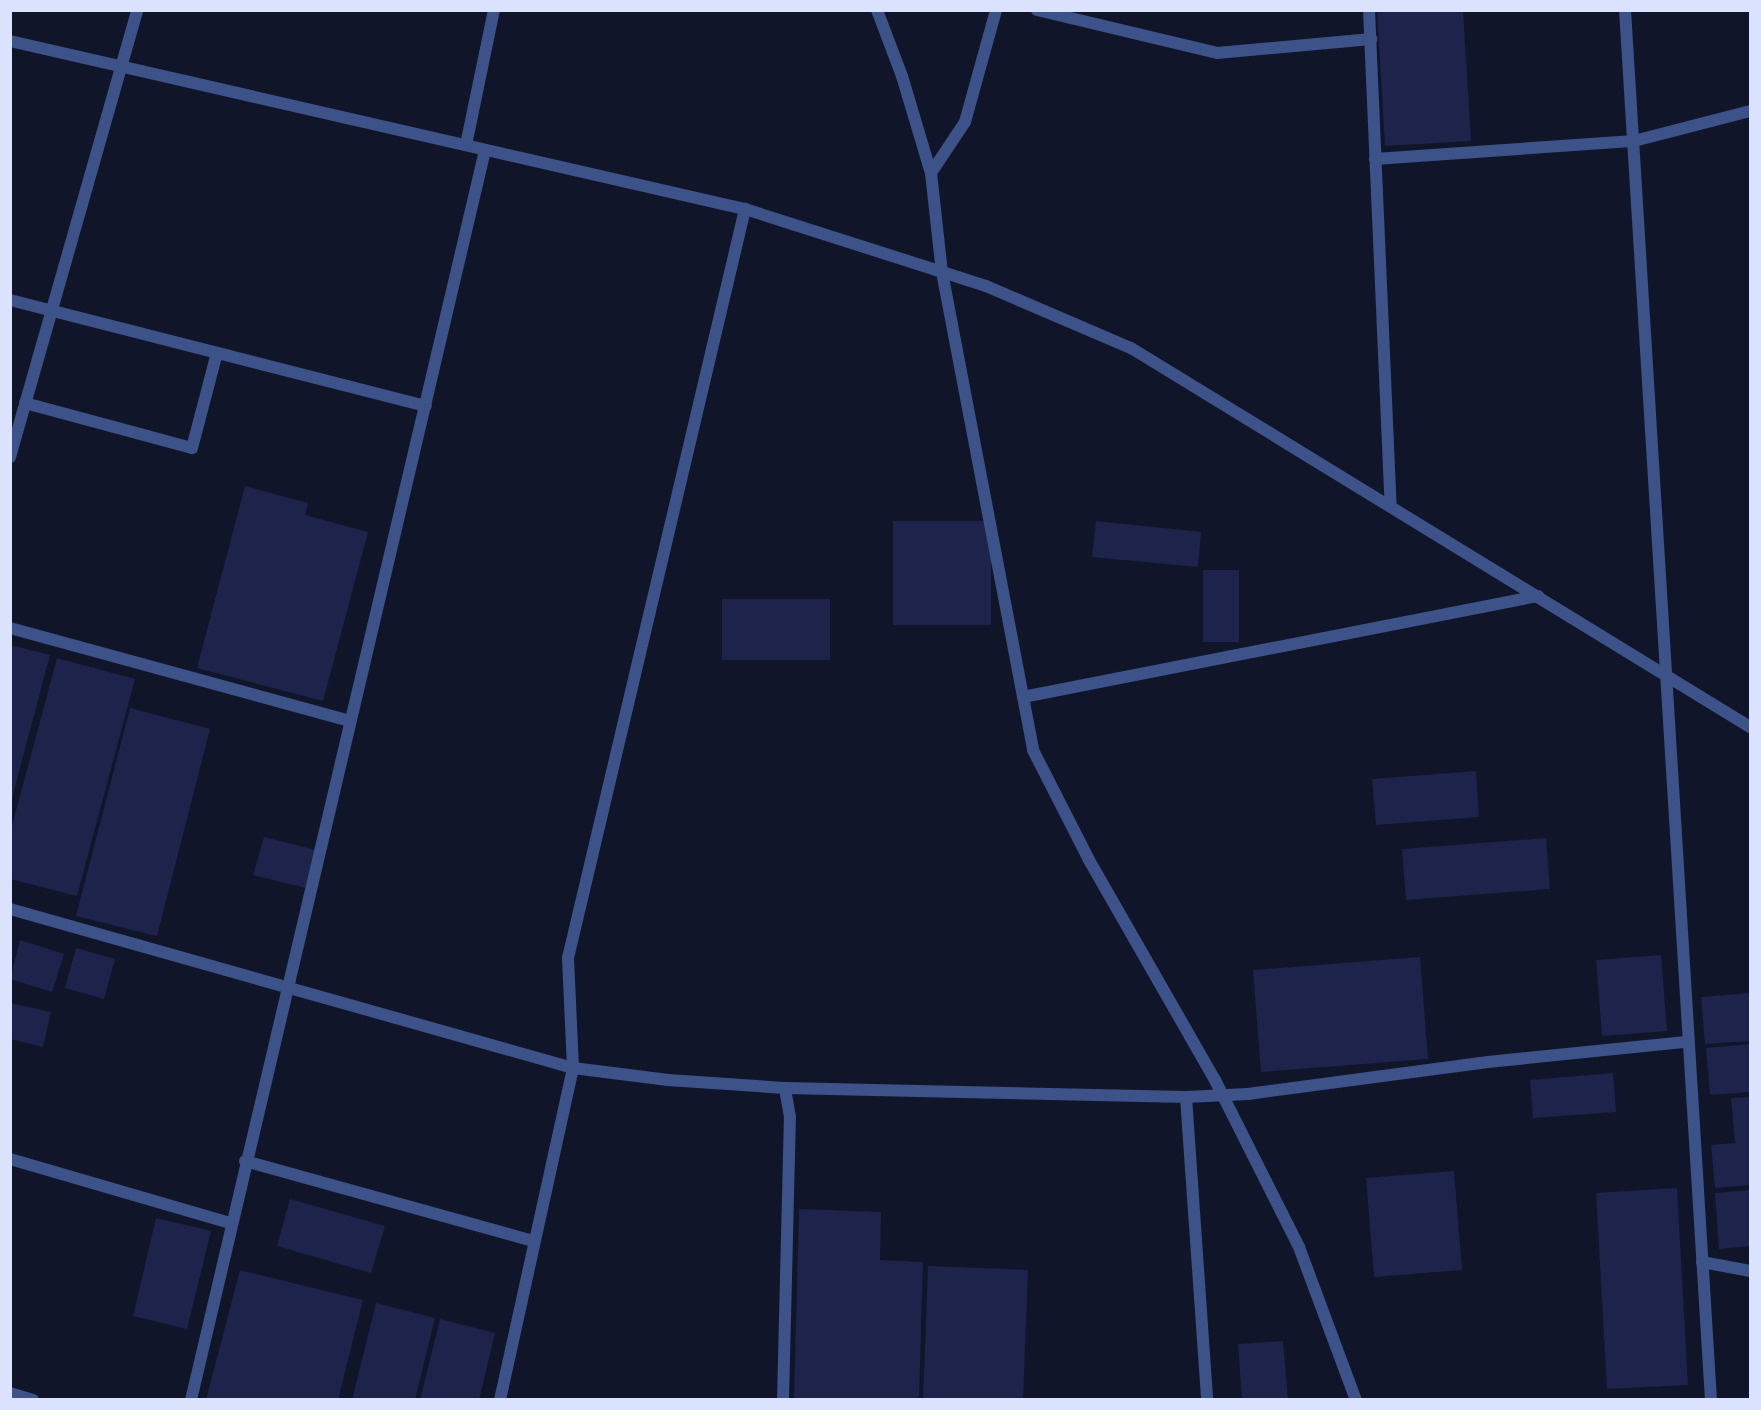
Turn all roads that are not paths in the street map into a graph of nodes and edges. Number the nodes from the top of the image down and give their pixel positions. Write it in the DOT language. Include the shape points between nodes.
graph roads {
  1 [pos="137,10"];
  2 [pos="494,10"];
  3 [pos="877,10"];
  4 [pos="996,10"];
  5 [pos="1037,10"];
  6 [pos="1369,10"];
  7 [pos="1625,10"];
  8 [pos="1371,39"];
  9 [pos="10,41"];
  10 [pos="121,66"];
  11 [pos="1750,111"];
  12 [pos="1634,141"];
  13 [pos="466,145"];
  14 [pos="485,150"];
  15 [pos="1375,159"];
  16 [pos="931,173"];
  17 [pos="745,209"];
  18 [pos="942,272"];
  19 [pos="10,300"];
  20 [pos="51,309"];
  21 [pos="217,353"];
  22 [pos="25,404"];
  23 [pos="426,406"];
  24 [pos="10,457"];
  25 [pos="1390,506"];
  26 [pos="1538,596"];
  27 [pos="10,628"];
  28 [pos="1668,679"];
  29 [pos="1023,697"];
  30 [pos="351,721"];
  31 [pos="1750,726"];
  32 [pos="10,909"];
  33 [pos="285,987"];
  34 [pos="1686,1042"];
  35 [pos="573,1068"];
  36 [pos="785,1088"];
  37 [pos="1223,1095"];
  38 [pos="1186,1097"];
  39 [pos="10,1159"];
  40 [pos="246,1161"];
  41 [pos="231,1223"];
  42 [pos="534,1240"];
  43 [pos="1702,1262"];
  44 [pos="1750,1271"];
  45 [pos="10,1393"];
  46 [pos="33,1400"];
  47 [pos="191,1400"];
  48 [pos="500,1400"];
  49 [pos="783,1400"];
  50 [pos="1207,1400"];
  51 [pos="1356,1400"];
  52 [pos="1711,1400"];
  1 -- 10 [label="street"];
  2 -- 13 [label="street"];
  3 -- 16 [label="street"];
  4 -- 16 [label="street" via="965,122"];
  5 -- 8 [label="street" via="1217,52"];
  6 -- 8 [label="street"];
  7 -- 12 [label="street"];
  8 -- 15 [label="street"];
  9 -- 10 [label="street"];
  10 -- 13 [label="street"];
  10 -- 20 [label="street"];
  11 -- 12 [label="street"];
  12 -- 15 [label="street"];
  12 -- 28 [label="street"];
  13 -- 14 [label="street"];
  14 -- 17 [label="street"];
  14 -- 23 [label="street"];
  15 -- 25 [label="street"];
  16 -- 18 [label="street" via="941,233"];
  17 -- 18 [label="street"];
  17 -- 35 [label="street" via="568,958"];
  18 -- 25 [label="street" via="1131,348"];
  18 -- 29 [label="street"];
  19 -- 20 [label="street"];
  20 -- 21 [label="street"];
  20 -- 22 [label="street"];
  21 -- 22 [label="street" via="192,448"];
  21 -- 23 [label="street"];
  22 -- 24 [label="street"];
  23 -- 30 [label="street"];
  25 -- 26 [label="street"];
  26 -- 28 [label="street"];
  26 -- 29 [label="street"];
  27 -- 30 [label="street"];
  28 -- 31 [label="street"];
  28 -- 34 [label="street"];
  29 -- 37 [label="street" via="1034,750 1078,840"];
  30 -- 33 [label="street"];
  32 -- 33 [label="street"];
  33 -- 35 [label="street"];
  33 -- 40 [label="street"];
  34 -- 37 [label="street"];
  34 -- 43 [label="street"];
  35 -- 36 [label="street"];
  35 -- 42 [label="street"];
  36 -- 38 [label="street"];
  36 -- 49 [label="street" via="790,1117"];
  37 -- 38 [label="street"];
  37 -- 51 [label="street" via="1299,1247"];
  38 -- 50 [label="street"];
  39 -- 41 [label="street"];
  40 -- 41 [label="street"];
  40 -- 42 [label="street"];
  41 -- 47 [label="street"];
  42 -- 48 [label="street"];
  43 -- 44 [label="street"];
  43 -- 52 [label="street"];
  45 -- 46 [label="street"];
}
